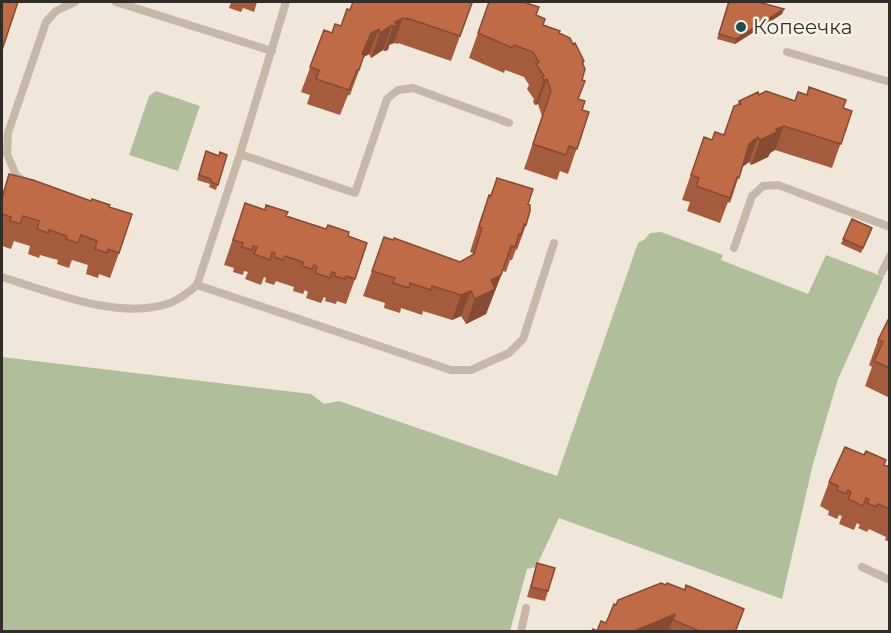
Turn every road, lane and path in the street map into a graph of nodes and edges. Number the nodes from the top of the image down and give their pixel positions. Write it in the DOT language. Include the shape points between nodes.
graph roads {
  1 [pos="75,2"];
  2 [pos="116,2"];
  3 [pos="286,2"];
  4 [pos="272,51"];
  5 [pos="787,52"];
  6 [pos="890,82"];
  7 [pos="510,123"];
  8 [pos="240,154"];
  9 [pos="35,190"];
  10 [pos="890,227"];
  11 [pos="554,243"];
  12 [pos="734,248"];
  13 [pos="890,256"];
  14 [pos="882,272"];
  15 [pos="2,277"];
  16 [pos="197,285"];
  17 [pos="862,567"];
  18 [pos="890,580"];
  19 [pos="526,609"];
  20 [pos="521,632"];
  1 -- 9 [label="lane" via="56,11 46,22 8,133 7,154 16,175"];
  2 -- 4 [label="lane"];
  3 -- 4 [label="lane"];
  4 -- 8 [label="lane"];
  5 -- 6 [label="lane"];
  7 -- 8 [label="lane" via="413,88 398,90 387,99 355,193"];
  8 -- 16 [label="lane"];
  10 -- 12 [label="lane" via="778,185 763,186 752,196"];
  11 -- 16 [label="lane" via="522,339 509,352 471,370 451,370"];
  13 -- 14 [label="lane"];
  15 -- 16 [label="lane" via="81,301 133,309 169,303"];
  17 -- 18 [label="lane"];
  19 -- 20 [label="lane"];
}
